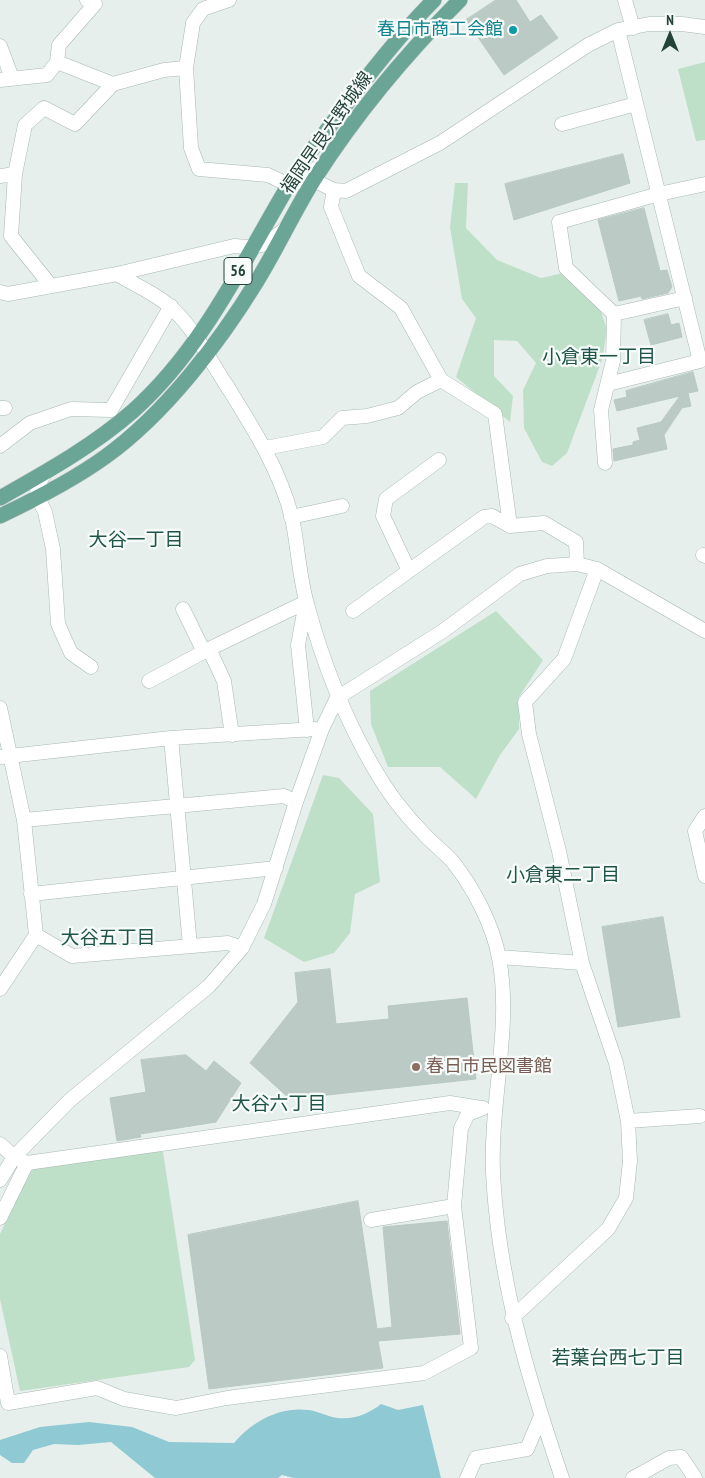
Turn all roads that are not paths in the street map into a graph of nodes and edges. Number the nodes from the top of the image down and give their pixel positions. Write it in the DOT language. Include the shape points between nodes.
graph roads {
  1 [pos="87,0"];
  2 [pos="229,0"];
  3 [pos="434,0"];
  4 [pos="460,0"];
  5 [pos="625,0"];
  6 [pos="705,27"];
  7 [pos="633,28"];
  8 [pos="618,30"];
  9 [pos="0,46"];
  10 [pos="57,62"];
  11 [pos="186,68"];
  12 [pos="6,79"];
  13 [pos="113,84"];
  14 [pos="636,104"];
  15 [pos="562,124"];
  16 [pos="326,161"];
  17 [pos="15,174"];
  18 [pos="0,176"];
  19 [pos="313,180"];
  20 [pos="705,184"];
  21 [pos="289,185"];
  22 [pos="334,190"];
  23 [pos="659,194"];
  24 [pos="287,227"];
  25 [pos="252,248"];
  26 [pos="118,274"];
  27 [pos="51,286"];
  28 [pos="0,292"];
  29 [pos="685,298"];
  30 [pos="171,306"];
  31 [pos="614,314"];
  32 [pos="198,337"];
  33 [pos="208,352"];
  34 [pos="441,380"];
  35 [pos="608,384"];
  36 [pos="0,446"];
  37 [pos="265,448"];
  38 [pos="439,460"];
  39 [pos="605,462"];
  40 [pos="45,473"];
  41 [pos="0,498"];
  42 [pos="38,498"];
  43 [pos="342,506"];
  44 [pos="0,516"];
  45 [pos="291,517"];
  46 [pos="510,526"];
  47 [pos="577,564"];
  48 [pos="597,569"];
  49 [pos="409,571"];
  50 [pos="306,602"];
  51 [pos="183,609"];
  52 [pos="353,611"];
  53 [pos="705,632"];
  54 [pos="207,651"];
  55 [pos="91,667"];
  56 [pos="150,681"];
  57 [pos="337,698"];
  58 [pos="0,708"];
  59 [pos="322,729"];
  60 [pos="307,730"];
  61 [pos="232,735"];
  62 [pos="171,738"];
  63 [pos="5,756"];
  64 [pos="296,802"];
  65 [pos="177,805"];
  66 [pos="705,816"];
  67 [pos="24,820"];
  68 [pos="276,868"];
  69 [pos="184,876"];
  70 [pos="705,876"];
  71 [pos="32,894"];
  72 [pos="36,935"];
  73 [pos="190,946"];
  74 [pos="242,948"];
  75 [pos="499,957"];
  76 [pos="582,963"];
  77 [pos="0,989"];
  78 [pos="481,1108"];
  79 [pos="495,1108"];
  80 [pos="703,1118"];
  81 [pos="628,1121"];
  82 [pos="0,1144"];
  83 [pos="14,1156"];
  84 [pos="27,1163"];
  85 [pos="0,1180"];
  86 [pos="454,1206"];
  87 [pos="0,1218"];
  88 [pos="371,1220"];
  89 [pos="512,1318"];
  90 [pos="0,1356"];
  91 [pos="541,1416"];
  92 [pos="467,1478"];
  93 [pos="562,1478"];
  94 [pos="632,1478"];
  95 [pos="695,1478"];
  1 -- 10 [label="street" via="95,4 60,45"];
  2 -- 11 [label="street" via="203,9 193,23"];
  3 -- 21 [label="main road, 福岡早良大野城線 / 56" via="352,96"];
  4 -- 16 [label="main road, 福岡早良大野城線 / 56" via="383,84"];
  5 -- 7 [label="street"];
  6 -- 7 [label="street" via="649,24"];
  7 -- 8 [label="street"];
  8 -- 14 [label="street"];
  8 -- 22 [label="street" via="588,45 440,142 346,191"];
  9 -- 12 [label="street"];
  10 -- 12 [label="street" via="47,75"];
  10 -- 13 [label="street"];
  11 -- 13 [label="street" via="164,70"];
  11 -- 21 [label="street" via="191,148 199,169 268,175"];
  13 -- 17 [label="street" via="76,124 44,108 25,125"];
  14 -- 15 [label="street"];
  14 -- 23 [label="street"];
  16 -- 19 [label="main road, 福岡早良大野城線 / 56"];
  16 -- 21 [label="street" via="299,182"];
  17 -- 18 [label="street"];
  17 -- 27 [label="street" via="11,236"];
  19 -- 22 [label="street"];
  19 -- 24 [label="main road, 福岡早良大野城線 / 56"];
  20 -- 23 [label="street"];
  21 -- 25 [label="main road, 福岡早良大野城線 / 56"];
  22 -- 34 [label="street" via="331,206 360,276 401,308"];
  23 -- 29 [label="street"];
  23 -- 31 [label="street" via="558,222 566,268"];
  24 -- 25 [label="street" via="264,246"];
  24 -- 33 [label="main road, 福岡早良大野城線 / 56" via="257,281"];
  25 -- 26 [label="street" via="234,246"];
  25 -- 32 [label="main road, 福岡早良大野城線 / 56"];
  26 -- 27 [label="street"];
  26 -- 30 [label="street"];
  27 -- 28 [label="street" via="8,294"];
  29 -- 31 [label="street"];
  29 -- 35 [label="street" via="700,361"];
  30 -- 32 [label="street"];
  30 -- 36 [label="street" via="111,410 71,409 30,424"];
  31 -- 35 [label="street" via="613,361"];
  32 -- 33 [label="street"];
  32 -- 40 [label="main road, 福岡早良大野城線 / 56" via="133,410"];
  33 -- 37 [label="street"];
  33 -- 42 [label="main road, 福岡早良大野城線 / 56" via="189,377 106,457"];
  34 -- 37 [label="street" via="417,392 398,408 342,418 323,437"];
  34 -- 46 [label="street" via="495,414"];
  35 -- 39 [label="street" via="602,410"];
  37 -- 45 [label="street"];
  38 -- 49 [label="street" via="386,500 383,516"];
  40 -- 41 [label="main road, 福岡早良大野城線 / 56"];
  40 -- 42 [label="street" via="38,487"];
  41 -- 42 [label="street" via="28,493"];
  42 -- 44 [label="main road, 福岡早良大野城線 / 56"];
  42 -- 55 [label="street" via="53,549 58,624 71,653"];
  43 -- 45 [label="street"];
  45 -- 50 [label="street"];
  46 -- 47 [label="street" via="544,523 576,542"];
  46 -- 49 [label="street" via="492,516 484,517"];
  47 -- 48 [label="street"];
  47 -- 57 [label="street" via="547,566 520,574 443,631"];
  48 -- 53 [label="street"];
  48 -- 76 [label="street" via="564,659 525,702 529,734 559,851"];
  49 -- 52 [label="street"];
  50 -- 54 [label="street"];
  50 -- 57 [label="street"];
  50 -- 60 [label="street" via="298,645"];
  51 -- 54 [label="street"];
  54 -- 56 [label="street"];
  54 -- 61 [label="street" via="224,681"];
  57 -- 59 [label="street"];
  57 -- 75 [label="street" via="373,768 398,805 452,862 475,897 491,930"];
  58 -- 63 [label="street"];
  59 -- 60 [label="street"];
  59 -- 64 [label="street"];
  60 -- 61 [label="street"];
  61 -- 62 [label="street"];
  62 -- 63 [label="street"];
  62 -- 65 [label="street"];
  63 -- 67 [label="street"];
  64 -- 65 [label="street" via="284,796"];
  64 -- 68 [label="street"];
  65 -- 67 [label="street"];
  65 -- 69 [label="street"];
  66 -- 70 [label="street" via="695,831"];
  67 -- 71 [label="street"];
  68 -- 69 [label="street"];
  68 -- 74 [label="street" via="264,904"];
  69 -- 71 [label="street"];
  69 -- 73 [label="street"];
  71 -- 72 [label="street"];
  72 -- 73 [label="street" via="72,956"];
  72 -- 77 [label="street"];
  73 -- 74 [label="street" via="228,943"];
  74 -- 83 [label="street" via="209,986 70,1100"];
  75 -- 76 [label="street"];
  75 -- 79 [label="street" via="504,997"];
  76 -- 81 [label="street" via="616,1063"];
  78 -- 79 [label="street"];
  78 -- 84 [label="street" via="450,1103"];
  78 -- 86 [label="street" via="468,1114 461,1128"];
  79 -- 89 [label="street" via="493,1169 498,1235"];
  80 -- 81 [label="street"];
  81 -- 89 [label="street" via="630,1160 626,1198 608,1229"];
  82 -- 83 [label="street"];
  83 -- 84 [label="street"];
  83 -- 85 [label="street"];
  84 -- 87 [label="street"];
  86 -- 88 [label="street"];
  86 -- 90 [label="street" via="471,1348 424,1373 227,1398 176,1408 124,1399 96,1388 8,1403"];
  89 -- 91 [label="street"];
  91 -- 92 [label="street" via="527,1449 476,1458"];
  91 -- 93 [label="street"];
  94 -- 95 [label="street" via="669,1458 681,1457"];
}
